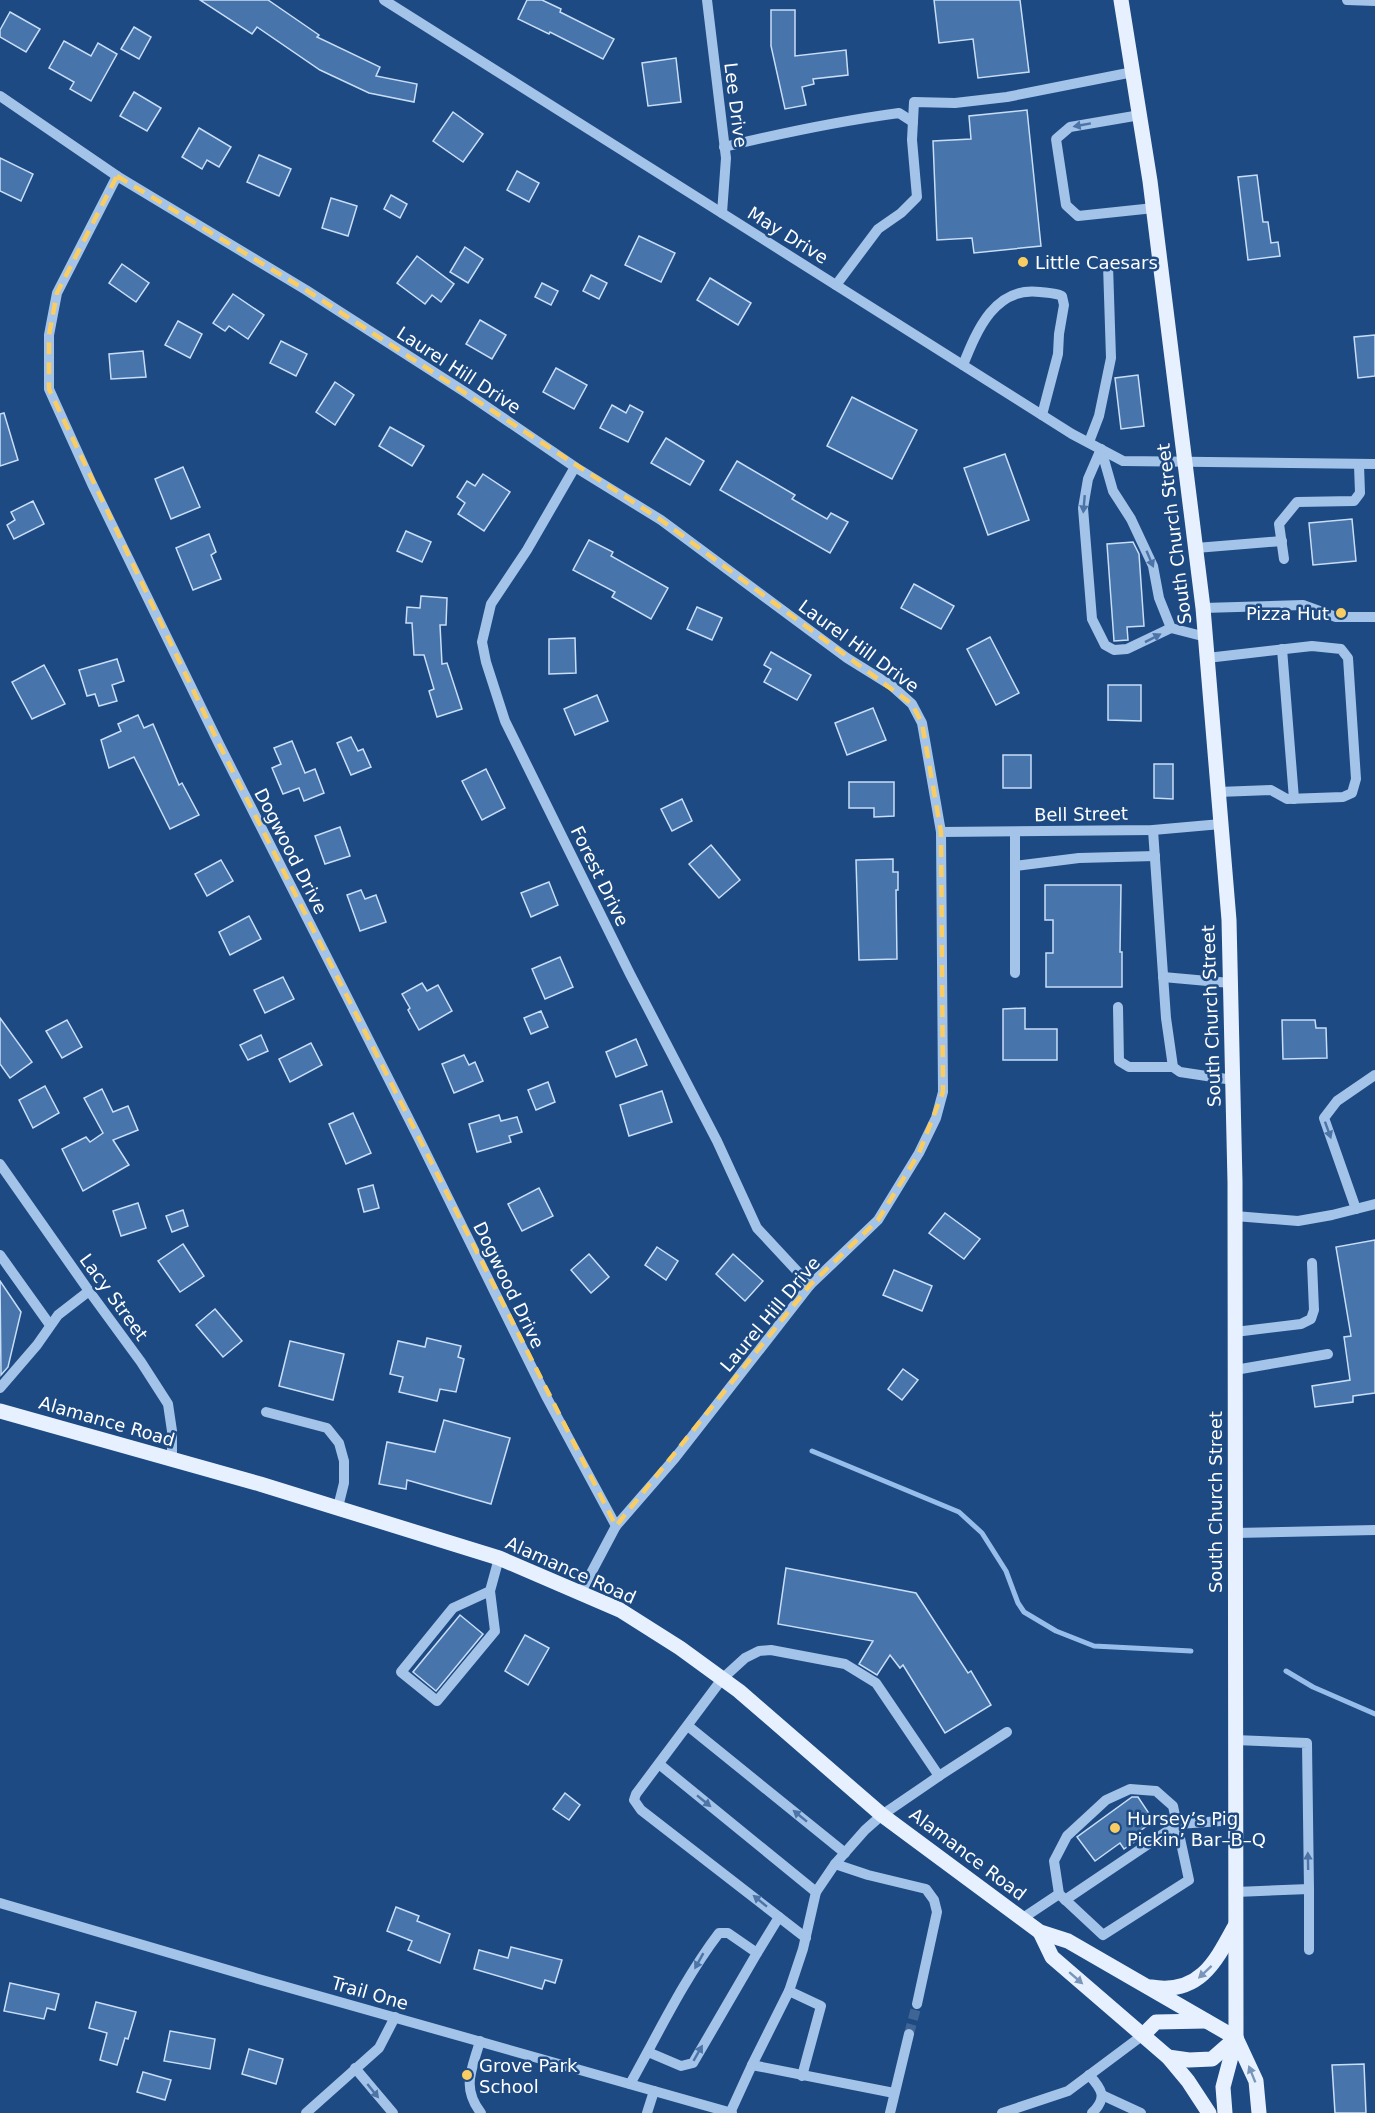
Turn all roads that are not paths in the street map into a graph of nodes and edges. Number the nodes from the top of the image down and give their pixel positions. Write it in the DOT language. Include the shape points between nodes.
graph roads {
  1 [pos="384,0"];
  2 [pos="707,0"];
  3 [pos="1121,0"];
  4 [pos="1347,0"];
  5 [pos="1375,1"];
  6 [pos="1133,72"];
  7 [pos="0,96"];
  8 [pos="1140,115"];
  9 [pos="913,122"];
  10 [pos="724,147"];
  11 [pos="117,176"];
  12 [pos="1154,208"];
  13 [pos="723,213"];
  14 [pos="1108,265"];
  15 [pos="836,285"];
  16 [pos="963,365"];
  17 [pos="1042,414"];
  18 [pos="1089,442"];
  19 [pos="1101,449"];
  20 [pos="1186,463"];
  21 [pos="1359,465"];
  22 [pos="1375,465"];
  23 [pos="575,467"];
  24 [pos="1282,541"];
  25 [pos="1196,548"];
  26 [pos="1284,559"];
  27 [pos="1203,608"];
  28 [pos="1375,616"];
  29 [pos="1171,628"];
  30 [pos="1206,637"];
  31 [pos="1282,649"];
  32 [pos="1208,658"];
  33 [pos="1218,792"];
  34 [pos="1294,799"];
  35 [pos="1221,824"];
  36 [pos="1154,830"];
  37 [pos="942,832"];
  38 [pos="1015,832"];
  39 [pos="1155,856"];
  40 [pos="1015,866"];
  41 [pos="1016,973"];
  42 [pos="1163,977"];
  43 [pos="1230,983"];
  44 [pos="1118,1007"];
  45 [pos="1173,1067"];
  46 [pos="1375,1075"];
  47 [pos="1233,1080"];
  48 [pos="0,1164"];
  49 [pos="1375,1204"];
  50 [pos="1356,1209"];
  51 [pos="1235,1216"];
  52 [pos="0,1255"];
  53 [pos="1312,1263"];
  54 [pos="810,1285"];
  55 [pos="89,1291"];
  56 [pos="50,1325"];
  57 [pos="1235,1332"];
  58 [pos="1328,1354"];
  59 [pos="1235,1370"];
  60 [pos="0,1388"];
  61 [pos="0,1411"];
  62 [pos="266,1412"];
  63 [pos="172,1460"];
  64 [pos="338,1507"];
  65 [pos="616,1527"];
  66 [pos="1375,1530"];
  67 [pos="1235,1533"];
  68 [pos="499,1558"];
  69 [pos="490,1591"];
  70 [pos="581,1592"];
  71 [pos="722,1679"];
  72 [pos="688,1726"];
  73 [pos="1007,1731"];
  74 [pos="1235,1740"];
  75 [pos="659,1764"];
  76 [pos="939,1776"];
  77 [pos="882,1815"];
  78 [pos="1236,1820"];
  79 [pos="1178,1824"];
  80 [pos="845,1853"];
  81 [pos="836,1864"];
  82 [pos="1308,1889"];
  83 [pos="816,1892"];
  84 [pos="1236,1892"];
  85 [pos="1062,1897"];
  86 [pos="0,1903"];
  87 [pos="779,1917"];
  88 [pos="1023,1918"];
  89 [pos="1236,1924"];
  90 [pos="1040,1932"];
  91 [pos="806,1938"];
  92 [pos="1309,1950"];
  93 [pos="757,1953"];
  94 [pos="1148,1987"];
  95 [pos="789,1991"];
  96 [pos="917,2004"];
  97 [pos="395,2017"];
  98 [pos="1206,2021"];
  99 [pos="909,2034"];
  100 [pos="1143,2035"];
  101 [pos="1236,2038"];
  102 [pos="480,2042"];
  103 [pos="648,2052"];
  104 [pos="1168,2057"];
  105 [pos="752,2065"];
  106 [pos="355,2068"];
  107 [pos="1089,2075"];
  108 [pos="802,2076"];
  109 [pos="630,2084"];
  110 [pos="654,2091"];
  111 [pos="894,2093"];
  112 [pos="1102,2095"];
  113 [pos="306,2113"];
  114 [pos="393,2113"];
  115 [pos="481,2113"];
  116 [pos="647,2113"];
  117 [pos="731,2113"];
  118 [pos="890,2113"];
  119 [pos="1002,2113"];
  120 [pos="1092,2113"];
  121 [pos="1141,2113"];
  122 [pos="1209,2113"];
  123 [pos="1225,2113"];
  124 [pos="1258,2113"];
  1 -- 13 [label="street, May Drive"];
  2 -- 10 [label="street, Lee Drive"];
  3 -- 6 [label="main road, South Church Street"];
  4 -- 5 [label="street"];
  6 -- 8 [label="main road, South Church Street"];
  6 -- 9 [label="street" via="1007,97 955,104 914,102"];
  7 -- 11 [label="street, Laurel Hill Drive"];
  8 -- 12 [label="main road, South Church Street"];
  8 -- 12 [label="street, one-way" via="1070,127 1056,139 1066,205 1078,216"];
  9 -- 10 [label="street" via="899,113 868,117"];
  9 -- 15 [label="street" via="917,197 879,229"];
  10 -- 13 [label="street, Lee Drive"];
  11 -- 23 [label="street, Laurel Hill Drive" via="306,290"];
  11 -- 65 [label="street, Dogwood Drive" via="57,293 49,335 50,388 92,484 219,744 547,1398"];
  12 -- 20 [label="main road, South Church Street"];
  13 -- 15 [label="street, May Drive"];
  14 -- 18 [label="street" via="1111,358 1099,416"];
  15 -- 16 [label="street, May Drive"];
  16 -- 17 [label="street, May Drive"];
  16 -- 17 [label="street" via="974,336 994,305 1014,293 1031,291 1062,296 1065,305 1058,354"];
  17 -- 18 [label="street, May Drive"];
  18 -- 19 [label="street, May Drive"];
  19 -- 20 [label="street, May Drive" via="1123,460"];
  19 -- 29 [label="street, one-way" via="1113,491 1153,566 1159,598"];
  19 -- 29 [label="street, one-way" via="1088,479 1083,508 1092,619 1105,645 1114,650 1127,649"];
  20 -- 21 [label="street, May Drive"];
  20 -- 25 [label="main road, South Church Street"];
  21 -- 22 [label="street, May Drive"];
  21 -- 24 [label="street" via="1360,493 1354,501 1297,502 1280,524"];
  23 -- 37 [label="street, Laurel Hill Drive" via="661,520 912,704 922,723"];
  23 -- 54 [label="street, Forest Drive" via="491,604 482,642 486,662 505,721 757,1228"];
  24 -- 25 [label="street"];
  24 -- 26 [label="street"];
  25 -- 27 [label="main road, South Church Street"];
  27 -- 28 [label="street" via="1303,605 1336,617"];
  27 -- 30 [label="main road, South Church Street"];
  29 -- 30 [label="street"];
  30 -- 32 [label="main road, South Church Street"];
  31 -- 32 [label="street"];
  31 -- 34 [label="street"];
  31 -- 34 [label="street" via="1341,649 1348,658 1356,779 1352,794"];
  32 -- 33 [label="main road, South Church Street"];
  33 -- 34 [label="street" via="1271,790"];
  33 -- 35 [label="main road, South Church Street"];
  35 -- 36 [label="street, Bell Street"];
  35 -- 43 [label="main road, South Church Street"];
  36 -- 38 [label="street, Bell Street"];
  36 -- 39 [label="street"];
  37 -- 38 [label="street, Bell Street"];
  37 -- 54 [label="street, Laurel Hill Drive" via="944,1092 919,1153 878,1220"];
  38 -- 40 [label="street"];
  39 -- 40 [label="street" via="1078,858"];
  39 -- 42 [label="street"];
  40 -- 41 [label="street"];
  42 -- 43 [label="street"];
  42 -- 45 [label="street"];
  43 -- 47 [label="main road, South Church Street"];
  44 -- 45 [label="street" via="1119,1061 1129,1067"];
  45 -- 47 [label="street" via="1180,1072"];
  46 -- 50 [label="street, one-way" via="1337,1101 1324,1118"];
  47 -- 51 [label="main road, South Church Street"];
  48 -- 55 [label="street, Lacy Street"];
  49 -- 50 [label="street"];
  50 -- 51 [label="street" via="1298,1221"];
  51 -- 57 [label="main road, South Church Street"];
  52 -- 56 [label="street"];
  53 -- 57 [label="street" via="1311,1319 1301,1324"];
  54 -- 65 [label="street, Laurel Hill Drive"];
  55 -- 56 [label="street"];
  55 -- 63 [label="street, Lacy Street" via="168,1404"];
  56 -- 60 [label="street"];
  57 -- 59 [label="main road, South Church Street"];
  58 -- 59 [label="street"];
  59 -- 67 [label="main road, South Church Street"];
  61 -- 63 [label="main road, Alamance Road"];
  62 -- 64 [label="street" via="327,1428 339,1443 344,1483"];
  63 -- 64 [label="main road, Alamance Road"];
  64 -- 68 [label="main road, Alamance Road"];
  65 -- 70 [label="street, Laurel Hill Drive"];
  66 -- 67 [label="street"];
  67 -- 74 [label="main road, South Church Street"];
  68 -- 69 [label="street"];
  68 -- 70 [label="main road, Alamance Road"];
  69 -- 69 [label="street" via="453,1608 401,1672 437,1701 495,1631"];
  70 -- 71 [label="main road, Alamance Road" via="620,1610"];
  71 -- 72 [label="street"];
  71 -- 76 [label="street" via="759,1651 845,1664 876,1683"];
  71 -- 77 [label="main road, Alamance Road"];
  72 -- 75 [label="street"];
  80 -- 72 [label="street, one-way"];
  73 -- 76 [label="street"];
  74 -- 78 [label="main road, South Church Street"];
  82 -- 74 [label="street, one-way" via="1307,1743"];
  75 -- 83 [label="street, one-way"];
  87 -- 75 [label="street, one-way" via="641,1810 634,1800 636,1794"];
  76 -- 77 [label="street"];
  77 -- 80 [label="street"];
  77 -- 88 [label="main road, Alamance Road"];
  78 -- 79 [label="street"];
  78 -- 84 [label="main road, South Church Street"];
  79 -- 85 [label="street"];
  79 -- 85 [label="street" via="1173,1806 1156,1791 1130,1789 1106,1800 1067,1836 1054,1861"];
  79 -- 85 [label="street" via="1189,1880 1103,1935"];
  80 -- 81 [label="street"];
  81 -- 83 [label="street"];
  81 -- 96 [label="street" via="926,1889 934,1900 938,1911"];
  82 -- 84 [label="street"];
  82 -- 92 [label="street"];
  83 -- 91 [label="street"];
  84 -- 89 [label="main road, South Church Street"];
  85 -- 88 [label="street"];
  86 -- 97 [label="street, Trail One"];
  87 -- 91 [label="street"];
  87 -- 93 [label="street"];
  88 -- 90 [label="main road, Alamance Road"];
  89 -- 94 [label="main road, one-way" via="1211,1967 1197,1980 1179,1988"];
  89 -- 101 [label="main road, South Church Street"];
  90 -- 94 [label="main road, Alamance Road" via="1068,1941"];
  90 -- 100 [label="main road, Alamance Road, one-way" via="1052,1958"];
  91 -- 95 [label="street"];
  103 -- 93 [label="street, one-way" via="681,2066 693,2063"];
  93 -- 103 [label="street, one-way" via="728,1934 719,1933"];
  94 -- 98 [label="main road, Alamance Road"];
  95 -- 105 [label="street"];
  95 -- 108 [label="street" via="821,2006"];
  97 -- 102 [label="street, Trail One"];
  97 -- 106 [label="street" via="379,2048"];
  98 -- 100 [label="main road" via="1156,2022"];
  98 -- 101 [label="main road, Alamance Road"];
  99 -- 111 [label="street"];
  100 -- 104 [label="main road, Alamance Road"];
  100 -- 107 [label="street"];
  101 -- 104 [label="main road" via="1212,2059"];
  101 -- 123 [label="main road, South Church Street" via="1223,2087"];
  124 -- 101 [label="main road, South Church Street, one-way" via="1256,2081"];
  102 -- 109 [label="street, Trail One"];
  102 -- 115 [label="street" via="469,2079 471,2099"];
  103 -- 109 [label="street"];
  104 -- 122 [label="main road, Alamance Road"];
  105 -- 108 [label="street"];
  105 -- 117 [label="street"];
  106 -- 113 [label="street"];
  106 -- 114 [label="street, one-way"];
  107 -- 112 [label="street"];
  107 -- 119 [label="street" via="1068,2091"];
  108 -- 111 [label="street"];
  109 -- 110 [label="street, Trail One"];
  110 -- 116 [label="street"];
  110 -- 117 [label="street, Trail One"];
  111 -- 118 [label="street"];
  112 -- 120 [label="street"];
  112 -- 121 [label="street"];
}
